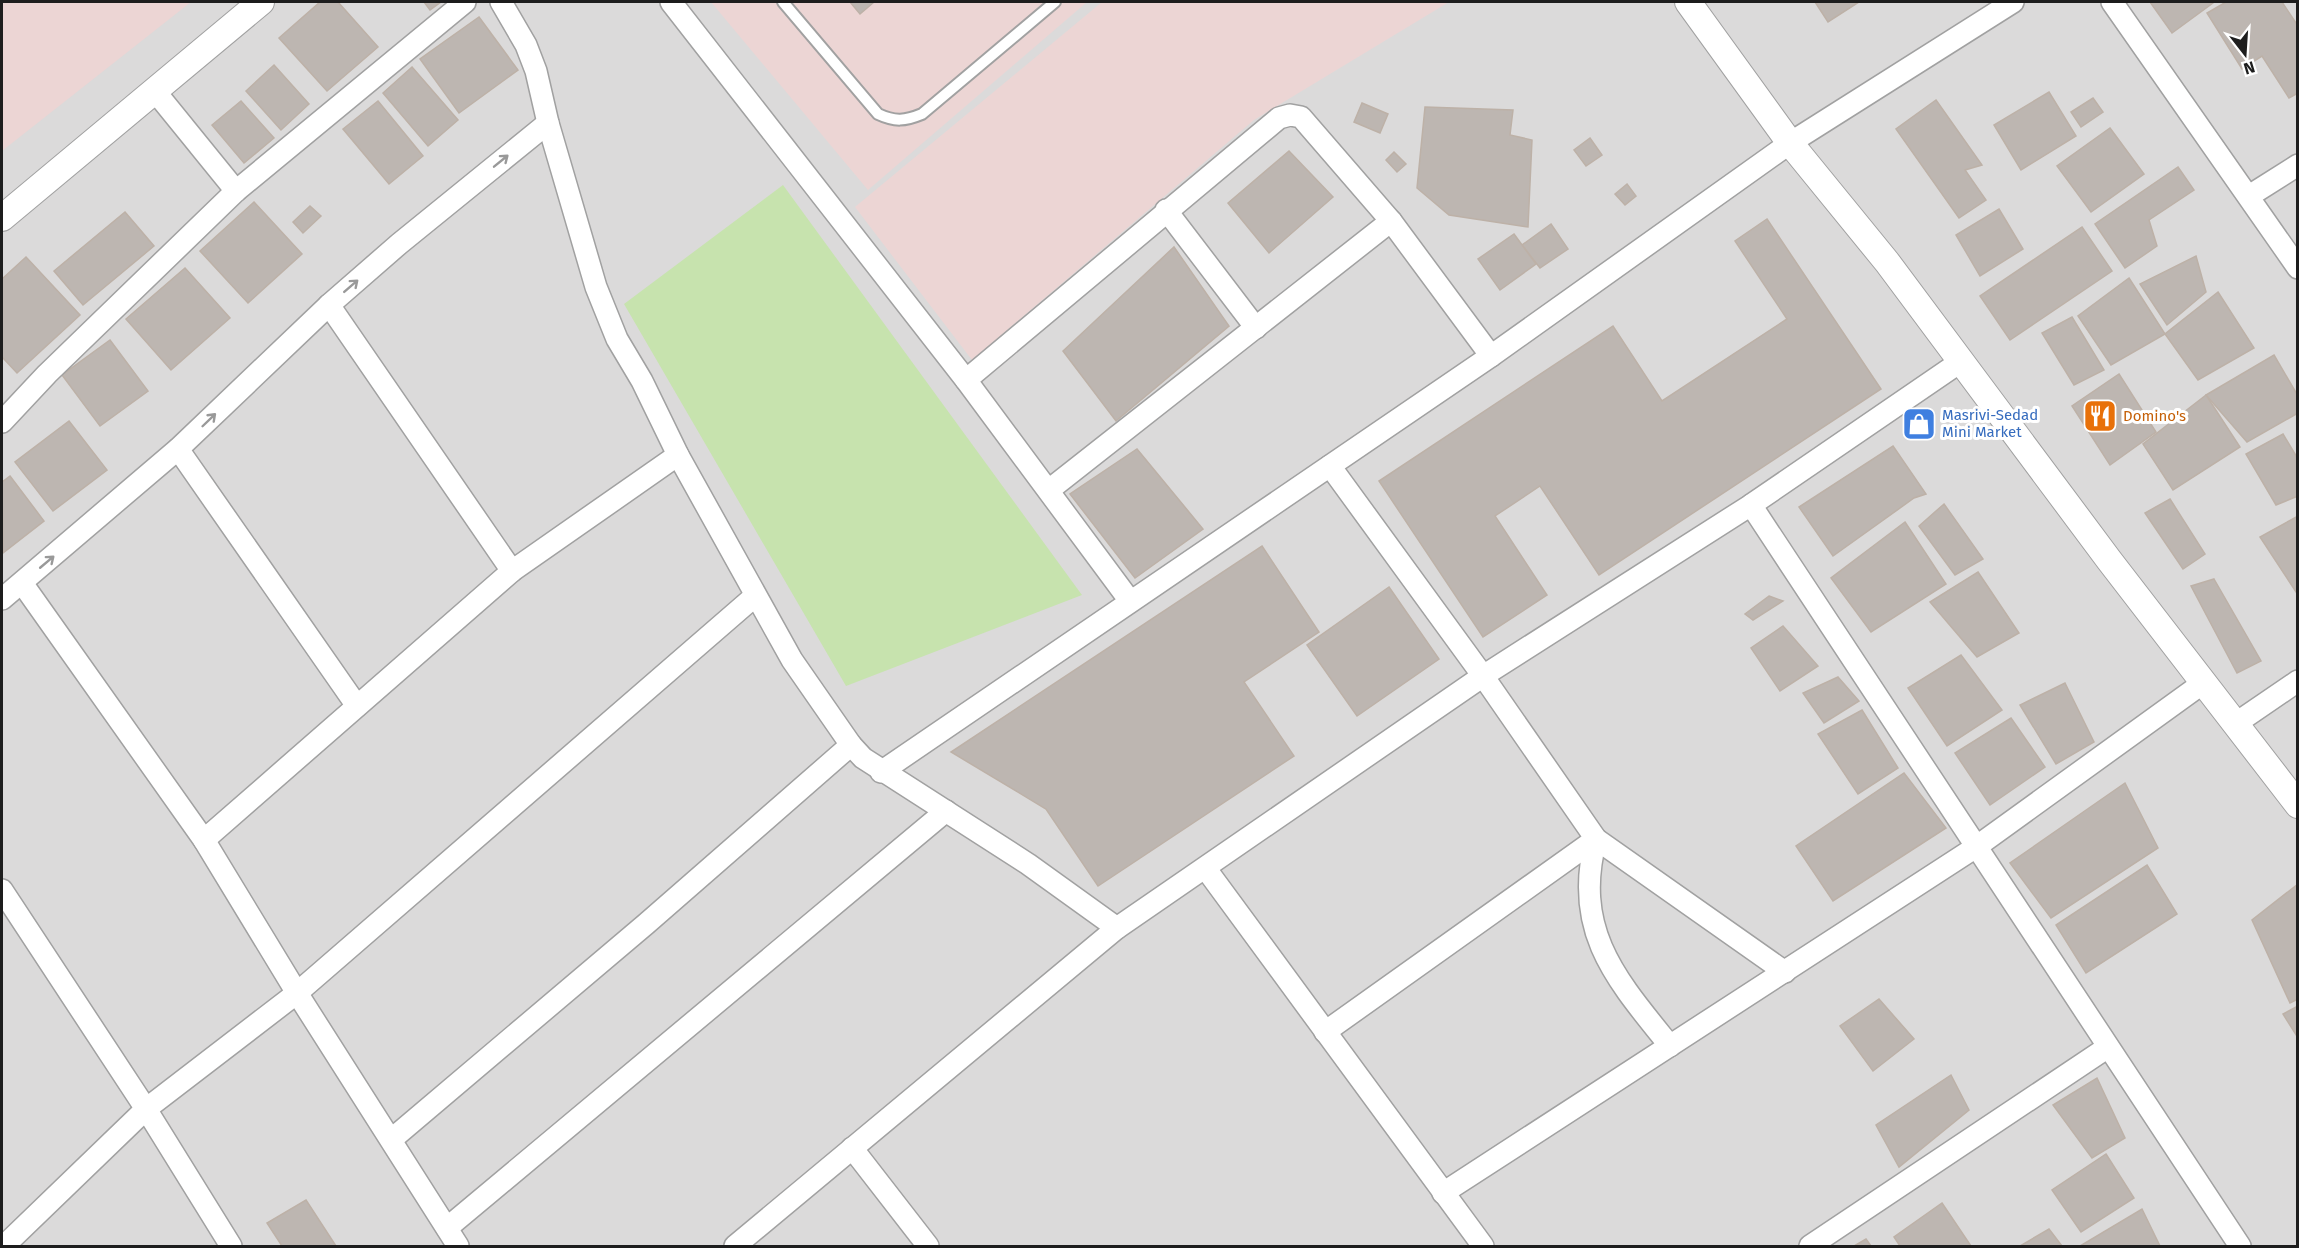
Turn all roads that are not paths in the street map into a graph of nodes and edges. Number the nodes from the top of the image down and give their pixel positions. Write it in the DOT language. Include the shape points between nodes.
graph roads {
  1 [pos="261,2"];
  2 [pos="465,2"];
  3 [pos="501,2"];
  4 [pos="671,2"];
  5 [pos="783,2"];
  6 [pos="1055,2"];
  7 [pos="1688,2"];
  8 [pos="2013,2"];
  9 [pos="2112,2"];
  10 [pos="154,90"];
  11 [pos="548,123"];
  12 [pos="1790,143"];
  13 [pos="2298,165"];
  14 [pos="236,191"];
  15 [pos="2249,196"];
  16 [pos="1166,210"];
  17 [pos="2,218"];
  18 [pos="1391,221"];
  19 [pos="2298,268"];
  20 [pos="329,305"];
  21 [pos="1256,328"];
  22 [pos="1491,356"];
  23 [pos="1960,362"];
  24 [pos="966,381"];
  25 [pos="2,422"];
  26 [pos="178,450"];
  27 [pos="678,455"];
  28 [pos="1330,466"];
  29 [pos="1049,490"];
  30 [pos="1750,505"];
  31 [pos="512,571"];
  32 [pos="22,583"];
  33 [pos="755,596"];
  34 [pos="2,599"];
  35 [pos="1130,601"];
  36 [pos="1483,676"];
  37 [pos="2298,681"];
  38 [pos="2203,683"];
  39 [pos="357,706"];
  40 [pos="2235,724"];
  41 [pos="851,745"];
  42 [pos="881,772"];
  43 [pos="2298,805"];
  44 [pos="946,811"];
  45 [pos="1596,839"];
  46 [pos="204,840"];
  47 [pos="1976,847"];
  48 [pos="1206,869"];
  49 [pos="2,890"];
  50 [pos="1117,928"];
  51 [pos="1785,972"];
  52 [pos="297,993"];
  53 [pos="1325,1032"];
  54 [pos="1670,1046"];
  55 [pos="2108,1047"];
  56 [pos="146,1109"];
  57 [pos="392,1139"];
  58 [pos="852,1148"];
  59 [pos="1443,1193"];
  60 [pos="447,1228"];
  61 [pos="8,1240"];
  62 [pos="2232,1244"];
  63 [pos="231,1246"];
  64 [pos="458,1246"];
  65 [pos="735,1246"];
  66 [pos="928,1246"];
  67 [pos="1483,1246"];
  68 [pos="1810,1246"];
  1 -- 10 [label="street"];
  2 -- 14 [label="street"];
  3 -- 11 [label="street" via="534,65"];
  4 -- 24 [label="street"];
  5 -- 6 [label="lane" via="878,114 892,120 908,120 922,114"];
  7 -- 12 [label="street"];
  8 -- 12 [label="street"];
  9 -- 15 [label="street"];
  10 -- 14 [label="street"];
  10 -- 17 [label="street"];
  20 -- 11 [label="street, one-way"];
  11 -- 27 [label="street" via="607,318"];
  12 -- 22 [label="street"];
  12 -- 23 [label="street" via="1887,262"];
  13 -- 15 [label="street"];
  14 -- 25 [label="street"];
  15 -- 19 [label="street"];
  16 -- 18 [label="street" via="1279,118 1290,115 1301,117"];
  16 -- 21 [label="street"];
  16 -- 24 [label="street"];
  18 -- 21 [label="street"];
  18 -- 22 [label="street"];
  26 -- 20 [label="street, one-way"];
  20 -- 31 [label="street"];
  21 -- 29 [label="street"];
  22 -- 28 [label="street"];
  23 -- 30 [label="street"];
  23 -- 38 [label="street"];
  24 -- 29 [label="street"];
  32 -- 26 [label="street, one-way"];
  26 -- 39 [label="street"];
  27 -- 31 [label="street"];
  27 -- 33 [label="street"];
  28 -- 35 [label="street"];
  28 -- 36 [label="street"];
  29 -- 35 [label="street"];
  30 -- 36 [label="street"];
  30 -- 47 [label="street"];
  31 -- 39 [label="street"];
  32 -- 34 [label="street"];
  32 -- 46 [label="street"];
  33 -- 41 [label="street" via="792,660"];
  33 -- 52 [label="street"];
  35 -- 42 [label="street"];
  36 -- 45 [label="street"];
  36 -- 48 [label="street"];
  37 -- 40 [label="street"];
  38 -- 40 [label="street"];
  38 -- 47 [label="street"];
  39 -- 46 [label="street"];
  40 -- 43 [label="street"];
  41 -- 42 [label="street"];
  41 -- 57 [label="street"];
  42 -- 44 [label="street"];
  44 -- 50 [label="street"];
  44 -- 60 [label="street"];
  45 -- 51 [label="street"];
  45 -- 53 [label="street"];
  45 -- 54 [label="street" via="1587,887 1590,914 1603,950 1627,992"];
  46 -- 52 [label="street"];
  47 -- 51 [label="street"];
  47 -- 55 [label="street"];
  48 -- 50 [label="street"];
  48 -- 53 [label="street"];
  49 -- 56 [label="street"];
  50 -- 58 [label="street"];
  51 -- 54 [label="street"];
  52 -- 56 [label="street"];
  52 -- 57 [label="street"];
  53 -- 59 [label="street"];
  54 -- 59 [label="street"];
  55 -- 62 [label="street"];
  55 -- 68 [label="street"];
  56 -- 61 [label="street"];
  56 -- 63 [label="street"];
  57 -- 60 [label="street"];
  58 -- 65 [label="street"];
  58 -- 66 [label="street"];
  59 -- 67 [label="street"];
  60 -- 64 [label="street"];
}
